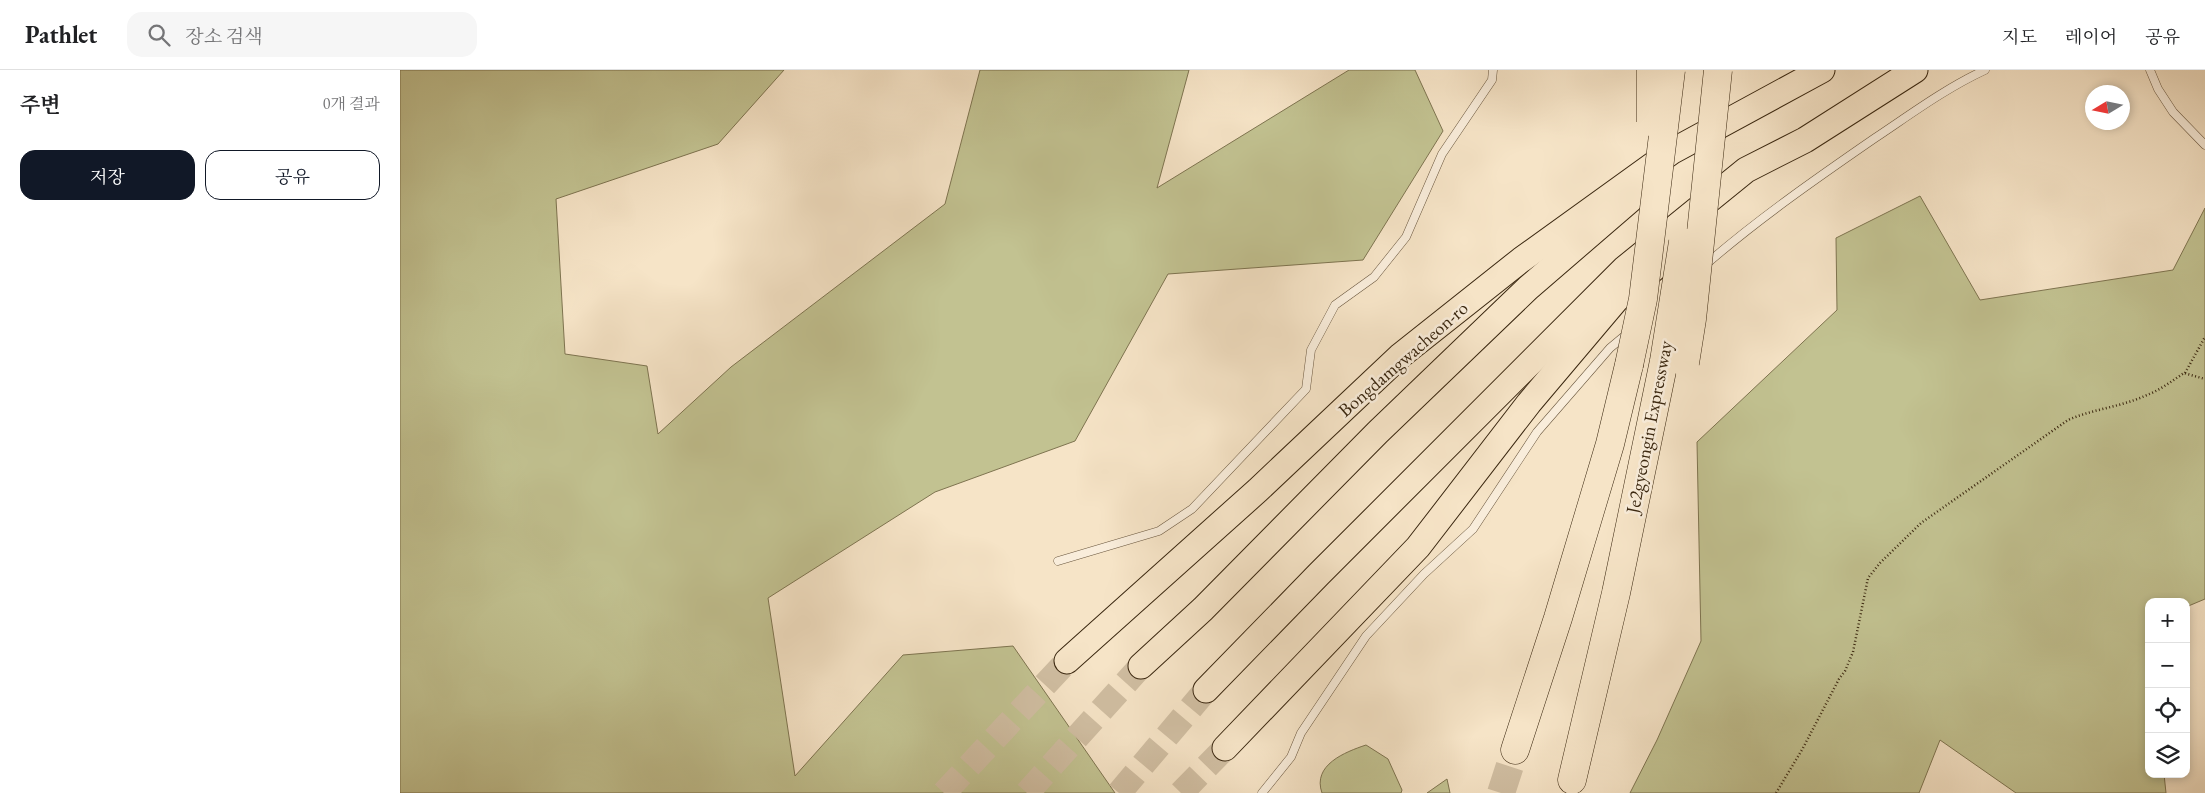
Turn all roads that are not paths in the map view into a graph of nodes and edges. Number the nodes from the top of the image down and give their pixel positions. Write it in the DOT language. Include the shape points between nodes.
graph roads {
  1 [pos="1493,70"];
  2 [pos="1651,70"];
  3 [pos="1672,70"];
  4 [pos="1701,70"];
  5 [pos="1718,70"];
  6 [pos="1822,70"];
  7 [pos="1915,70"];
  8 [pos="1985,70"];
  9 [pos="2150,70"];
  10 [pos="1771,98"];
  11 [pos="1805,140"];
  12 [pos="2205,145"];
  13 [pos="1662,303"];
  14 [pos="1647,316"];
  15 [pos="1674,362"];
  16 [pos="1629,365"];
  17 [pos="1058,561"];
  18 [pos="1067,661"];
  19 [pos="1140,666"];
  20 [pos="1206,690"];
  21 [pos="1224,748"];
  22 [pos="1514,750"];
  23 [pos="1572,780"];
  24 [pos="1262,793"];
  1 -- 17 [label="lane" via="1492,80 1442,154 1406,237 1374,277 1335,304 1311,350 1306,389 1192,509 1159,531"];
  2 -- 16 [label="highway, bridge" via="1652,141"];
  3 -- 16 [label="highway, Je2gyeongin Expressway, bridge" via="1643,299"];
  4 -- 15 [label="highway, Je2gyeongin Expressway, bridge"];
  5 -- 15 [label="highway, bridge" via="1692,319"];
  6 -- 10 [label="highway, Bongdamgwacheon-ro"];
  7 -- 11 [label="highway"];
  8 -- 13 [label="lane" via="1940,94 1774,209"];
  9 -- 12 [label="lane" via="2173,112"];
  10 -- 18 [label="highway, Bongdamgwacheon-ro" via="1671,152 1521,260 1400,356 1258,490"];
  10 -- 19 [label="highway, Bongdamgwacheon-ro" via="1637,194 1528,288 1378,432 1203,609"];
  11 -- 20 [label="highway" via="1746,170 1624,269"];
  11 -- 21 [label="highway" via="1616,300 1529,403 1418,547"];
  14 -- 24 [label="lane" via="1610,348 1537,432 1473,529 1424,574 1366,636 1301,733 1291,757"];
  15 -- 23 [label="highway, Je2gyeongin Expressway"];
  16 -- 22 [label="highway, Je2gyeongin Expressway" via="1610,444"];
}
